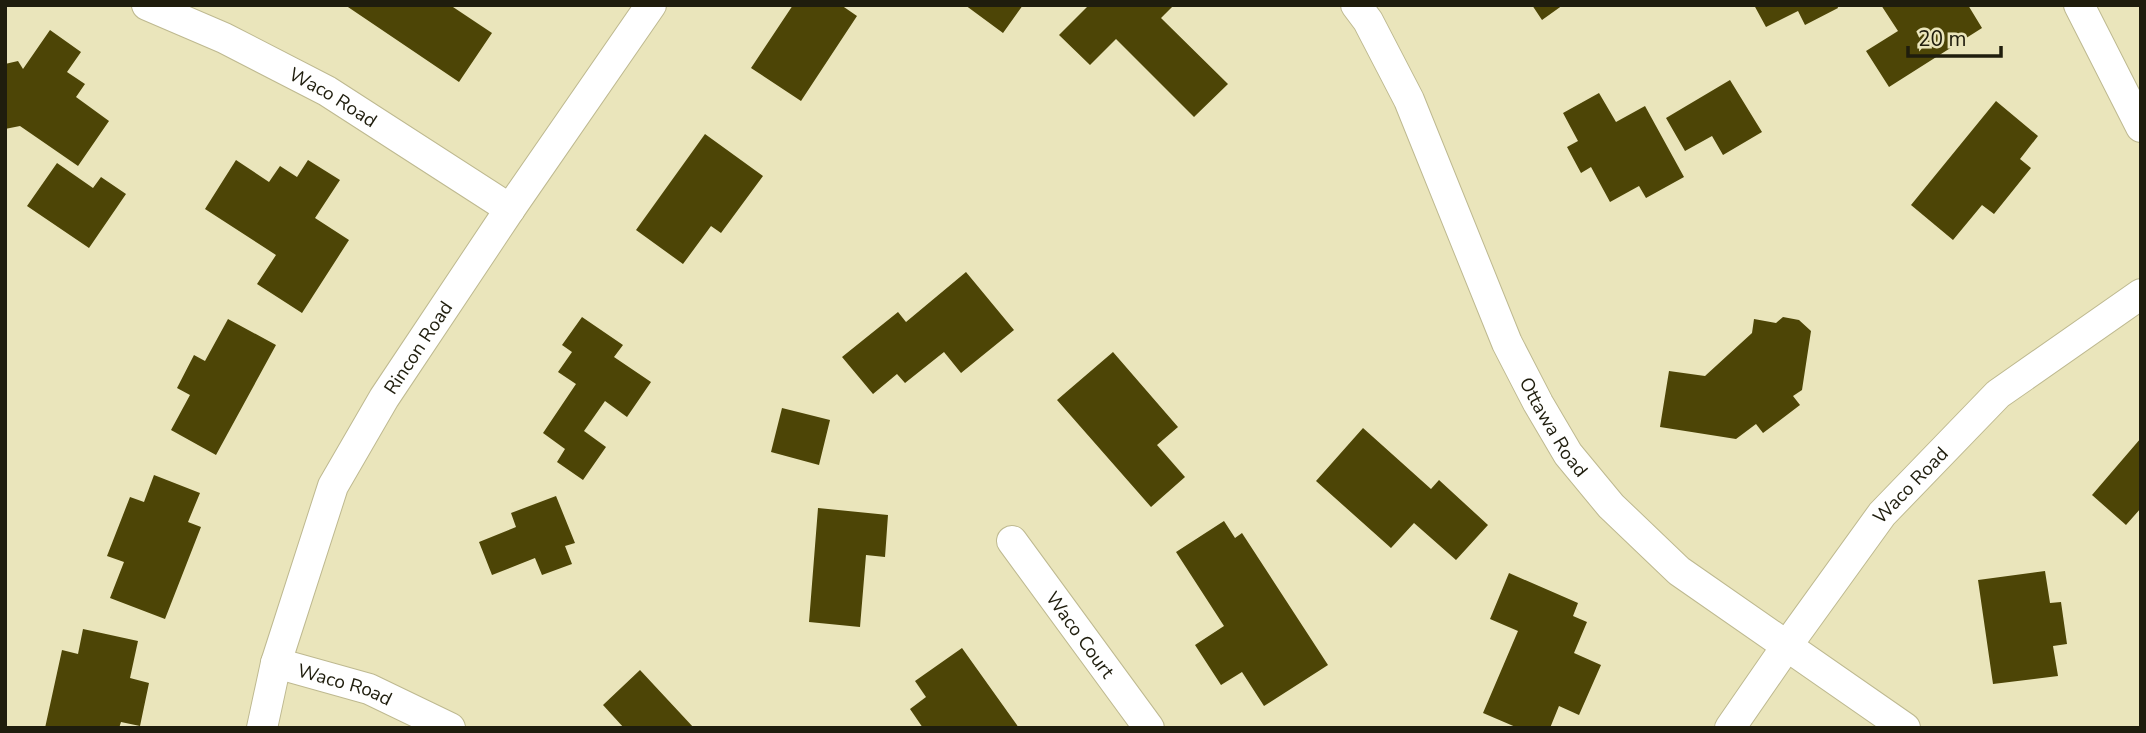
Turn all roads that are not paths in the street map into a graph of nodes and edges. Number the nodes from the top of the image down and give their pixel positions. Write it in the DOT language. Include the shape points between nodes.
graph roads {
  1 [pos="147,5"];
  2 [pos="650,5"];
  3 [pos="1356,5"];
  4 [pos="2079,5"];
  5 [pos="2141,127"];
  6 [pos="510,209"];
  7 [pos="2141,294"];
  8 [pos="1012,541"];
  9 [pos="1786,647"];
  10 [pos="276,663"];
  11 [pos="262,728"];
  12 [pos="450,728"];
  13 [pos="1149,728"];
  14 [pos="1730,728"];
  15 [pos="1905,728"];
  1 -- 6 [label="street, Waco Road" via="327,91"];
  2 -- 6 [label="street, Rincon Road"];
  3 -- 9 [label="street, Ottawa Road" via="1409,100 1507,343 1568,454 1611,506 1679,571"];
  4 -- 5 [label="street"];
  6 -- 10 [label="street, Rincon Road" via="384,398 333,486"];
  7 -- 9 [label="street, Waco Road" via="1998,394 1882,514"];
  8 -- 13 [label="street, Waco Court"];
  9 -- 14 [label="street, Waco Road"];
  9 -- 15 [label="street, Ottawa Road"];
  10 -- 11 [label="street, Rincon Road"];
  10 -- 12 [label="street, Waco Road" via="369,689"];
}
